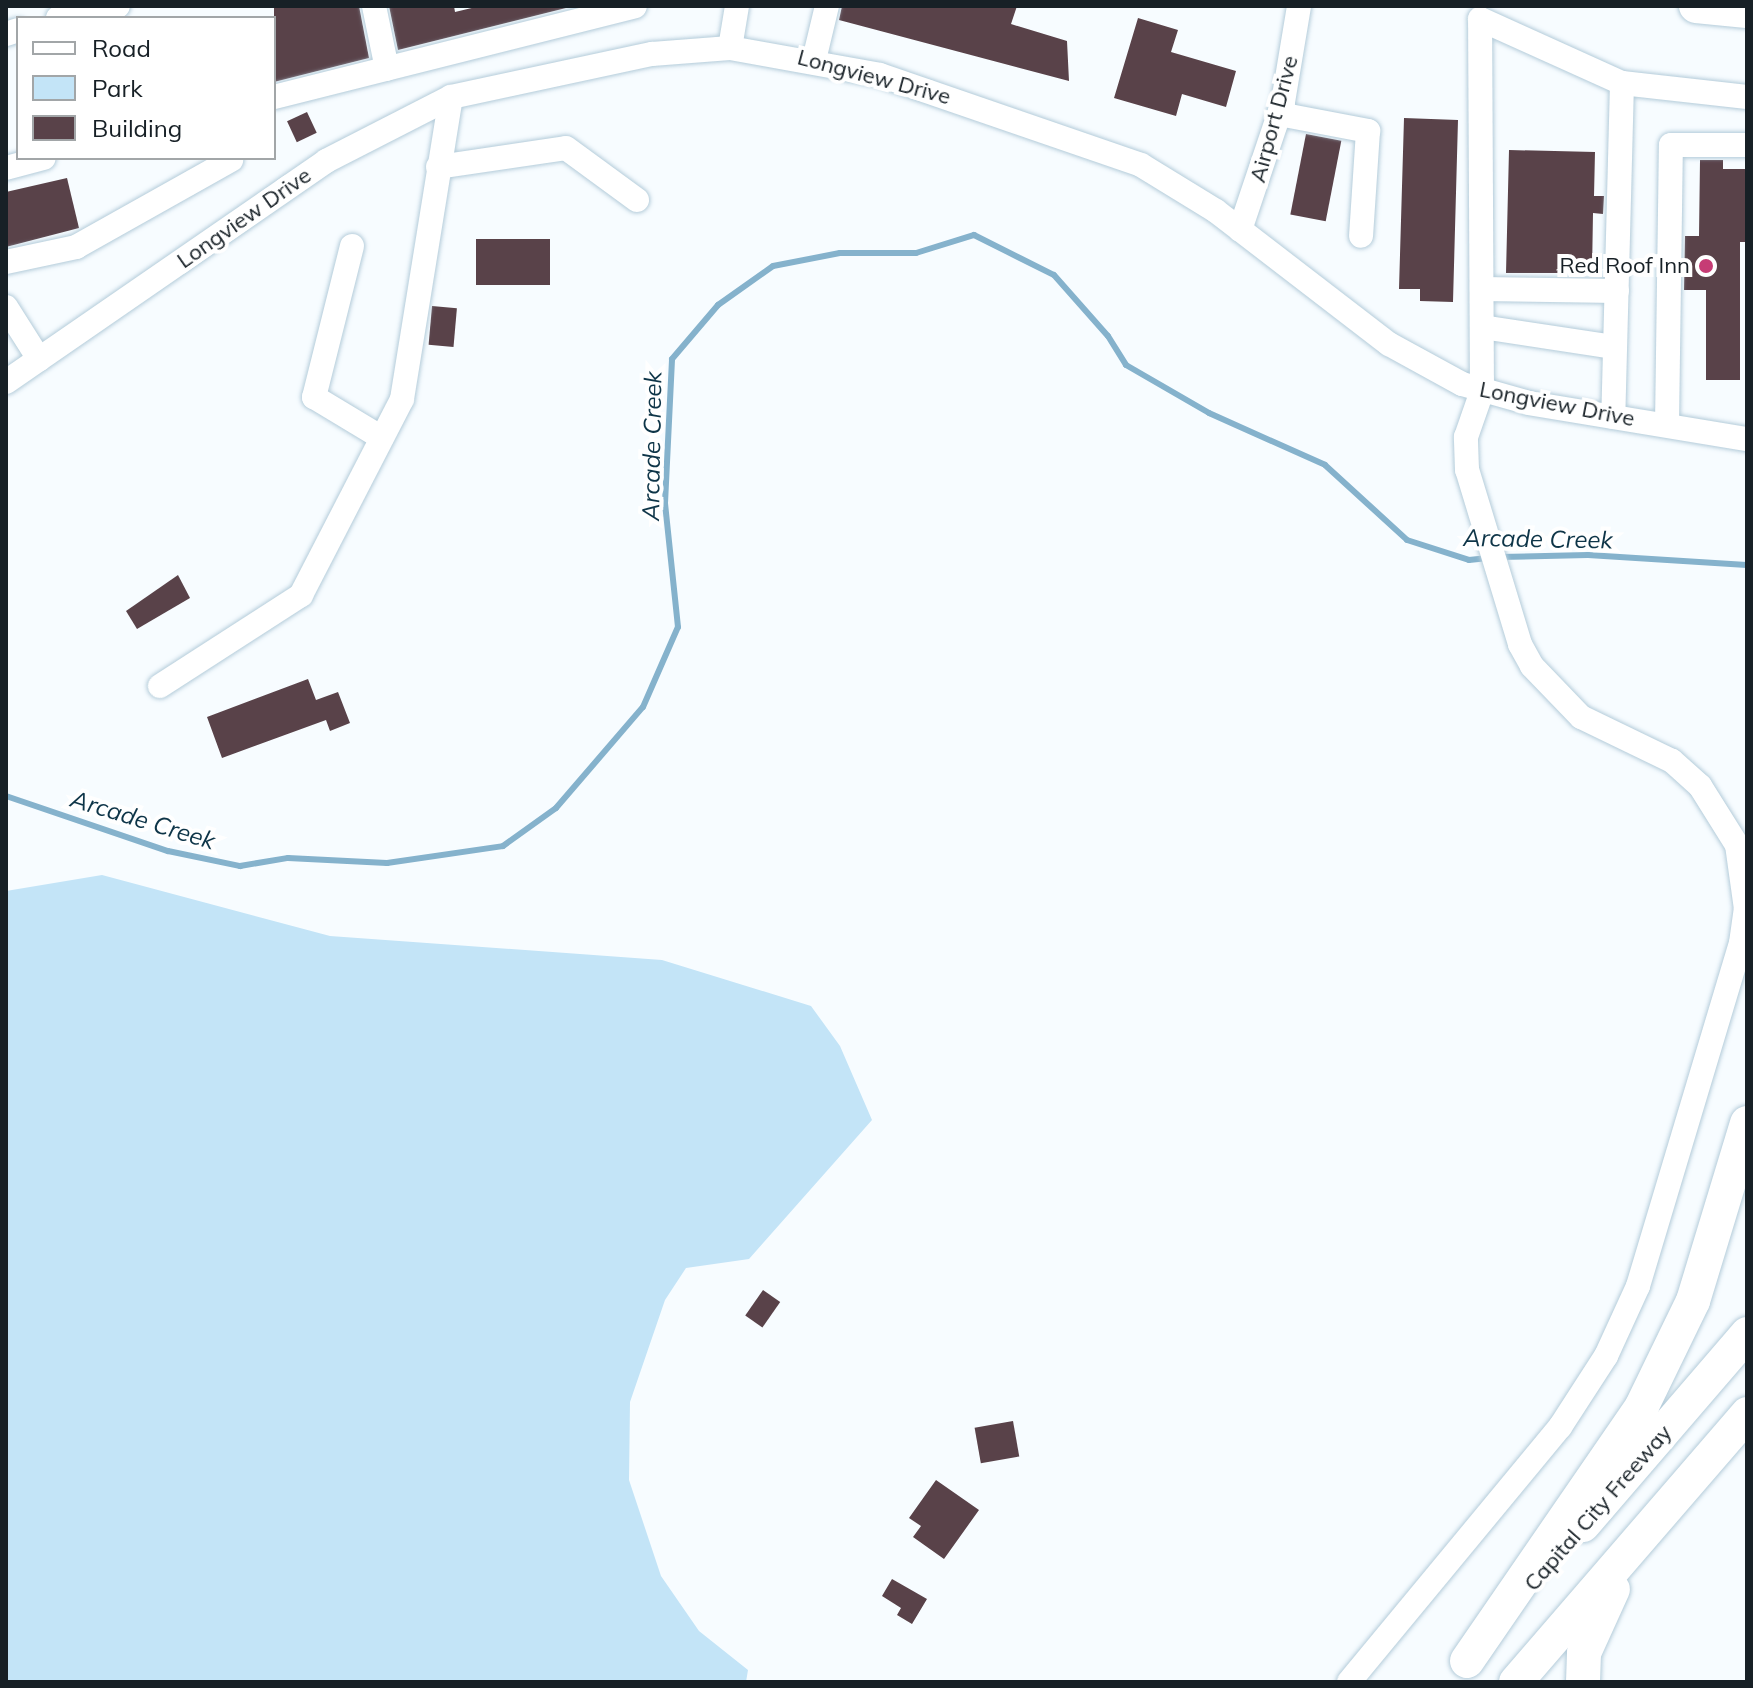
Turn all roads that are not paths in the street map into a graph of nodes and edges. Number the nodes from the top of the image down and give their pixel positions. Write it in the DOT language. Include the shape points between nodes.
graph roads {
  1 [pos="118,6"];
  2 [pos="374,6"];
  3 [pos="635,6"];
  4 [pos="737,6"];
  5 [pos="827,6"];
  6 [pos="1299,6"];
  7 [pos="1696,6"];
  8 [pos="1747,11"];
  9 [pos="68,16"];
  10 [pos="730,48"];
  11 [pos="814,60"];
  12 [pos="387,69"];
  13 [pos="1622,83"];
  14 [pos="276,97"];
  15 [pos="451,97"];
  16 [pos="1747,97"];
  17 [pos="1279,114"];
  18 [pos="1747,145"];
  19 [pos="36,160"];
  20 [pos="231,160"];
  21 [pos="438,167"];
  22 [pos="6,168"];
  23 [pos="637,200"];
  24 [pos="1240,230"];
  25 [pos="1361,236"];
  26 [pos="352,246"];
  27 [pos="6,262"];
  28 [pos="1482,289"];
  29 [pos="1617,291"];
  30 [pos="6,307"];
  31 [pos="1482,327"];
  32 [pos="1615,347"];
  33 [pos="39,359"];
  34 [pos="6,382"];
  35 [pos="1482,391"];
  36 [pos="1613,417"];
  37 [pos="1667,425"];
  38 [pos="382,438"];
  39 [pos="1747,439"];
  40 [pos="160,686"];
  41 [pos="1747,1123"];
  42 [pos="1747,1334"];
  43 [pos="1747,1414"];
  44 [pos="1647,1530"];
  45 [pos="1458,1672"];
  46 [pos="1349,1682"];
  47 [pos="1516,1682"];
  48 [pos="1583,1682"];
  1 -- 9 [label="street"];
  2 -- 12 [label="street"];
  3 -- 12 [label="street"];
  4 -- 10 [label="street"];
  5 -- 11 [label="street"];
  6 -- 17 [label="street, Airport Drive"];
  7 -- 8 [label="highway"];
  10 -- 11 [label="street, Longview Drive"];
  10 -- 15 [label="street, Longview Drive" via="652,54"];
  11 -- 24 [label="street, Longview Drive" via="935,92 1104,149 1176,184"];
  12 -- 14 [label="street"];
  13 -- 16 [label="street"];
  13 -- 28 [label="street" via="1480,19"];
  13 -- 29 [label="street"];
  15 -- 21 [label="street"];
  15 -- 33 [label="street, Longview Drive" via="326,161"];
  17 -- 24 [label="street, Airport Drive"];
  17 -- 25 [label="street" via="1368,131"];
  18 -- 37 [label="street" via="1671,145"];
  19 -- 22 [label="street"];
  20 -- 27 [label="street" via="76,247"];
  21 -- 23 [label="street" via="566,148"];
  21 -- 38 [label="street" via="402,399"];
  24 -- 35 [label="street, Longview Drive" via="1389,344"];
  26 -- 38 [label="street" via="314,397"];
  28 -- 29 [label="street"];
  28 -- 31 [label="street"];
  29 -- 32 [label="street"];
  30 -- 33 [label="street"];
  31 -- 32 [label="street"];
  31 -- 35 [label="street"];
  32 -- 36 [label="street"];
  33 -- 34 [label="street, Longview Drive"];
  35 -- 36 [label="street, Longview Drive"];
  35 -- 46 [label="street" via="1466,437 1465,459 1532,666 1568,707 1672,761 1713,801 1737,845 1745,877 1744,929 1638,1286 1606,1356 1560,1427"];
  36 -- 37 [label="street, Longview Drive"];
  37 -- 39 [label="street, Longview Drive"];
  38 -- 40 [label="street" via="301,595"];
  41 -- 45 [label="highway" via="1693,1301 1642,1406"];
  42 -- 45 [label="highway, Capital City Freeway"];
  43 -- 44 [label="highway"];
  44 -- 47 [label="highway"];
  44 -- 48 [label="highway" via="1595,1623 1584,1653"];
}
